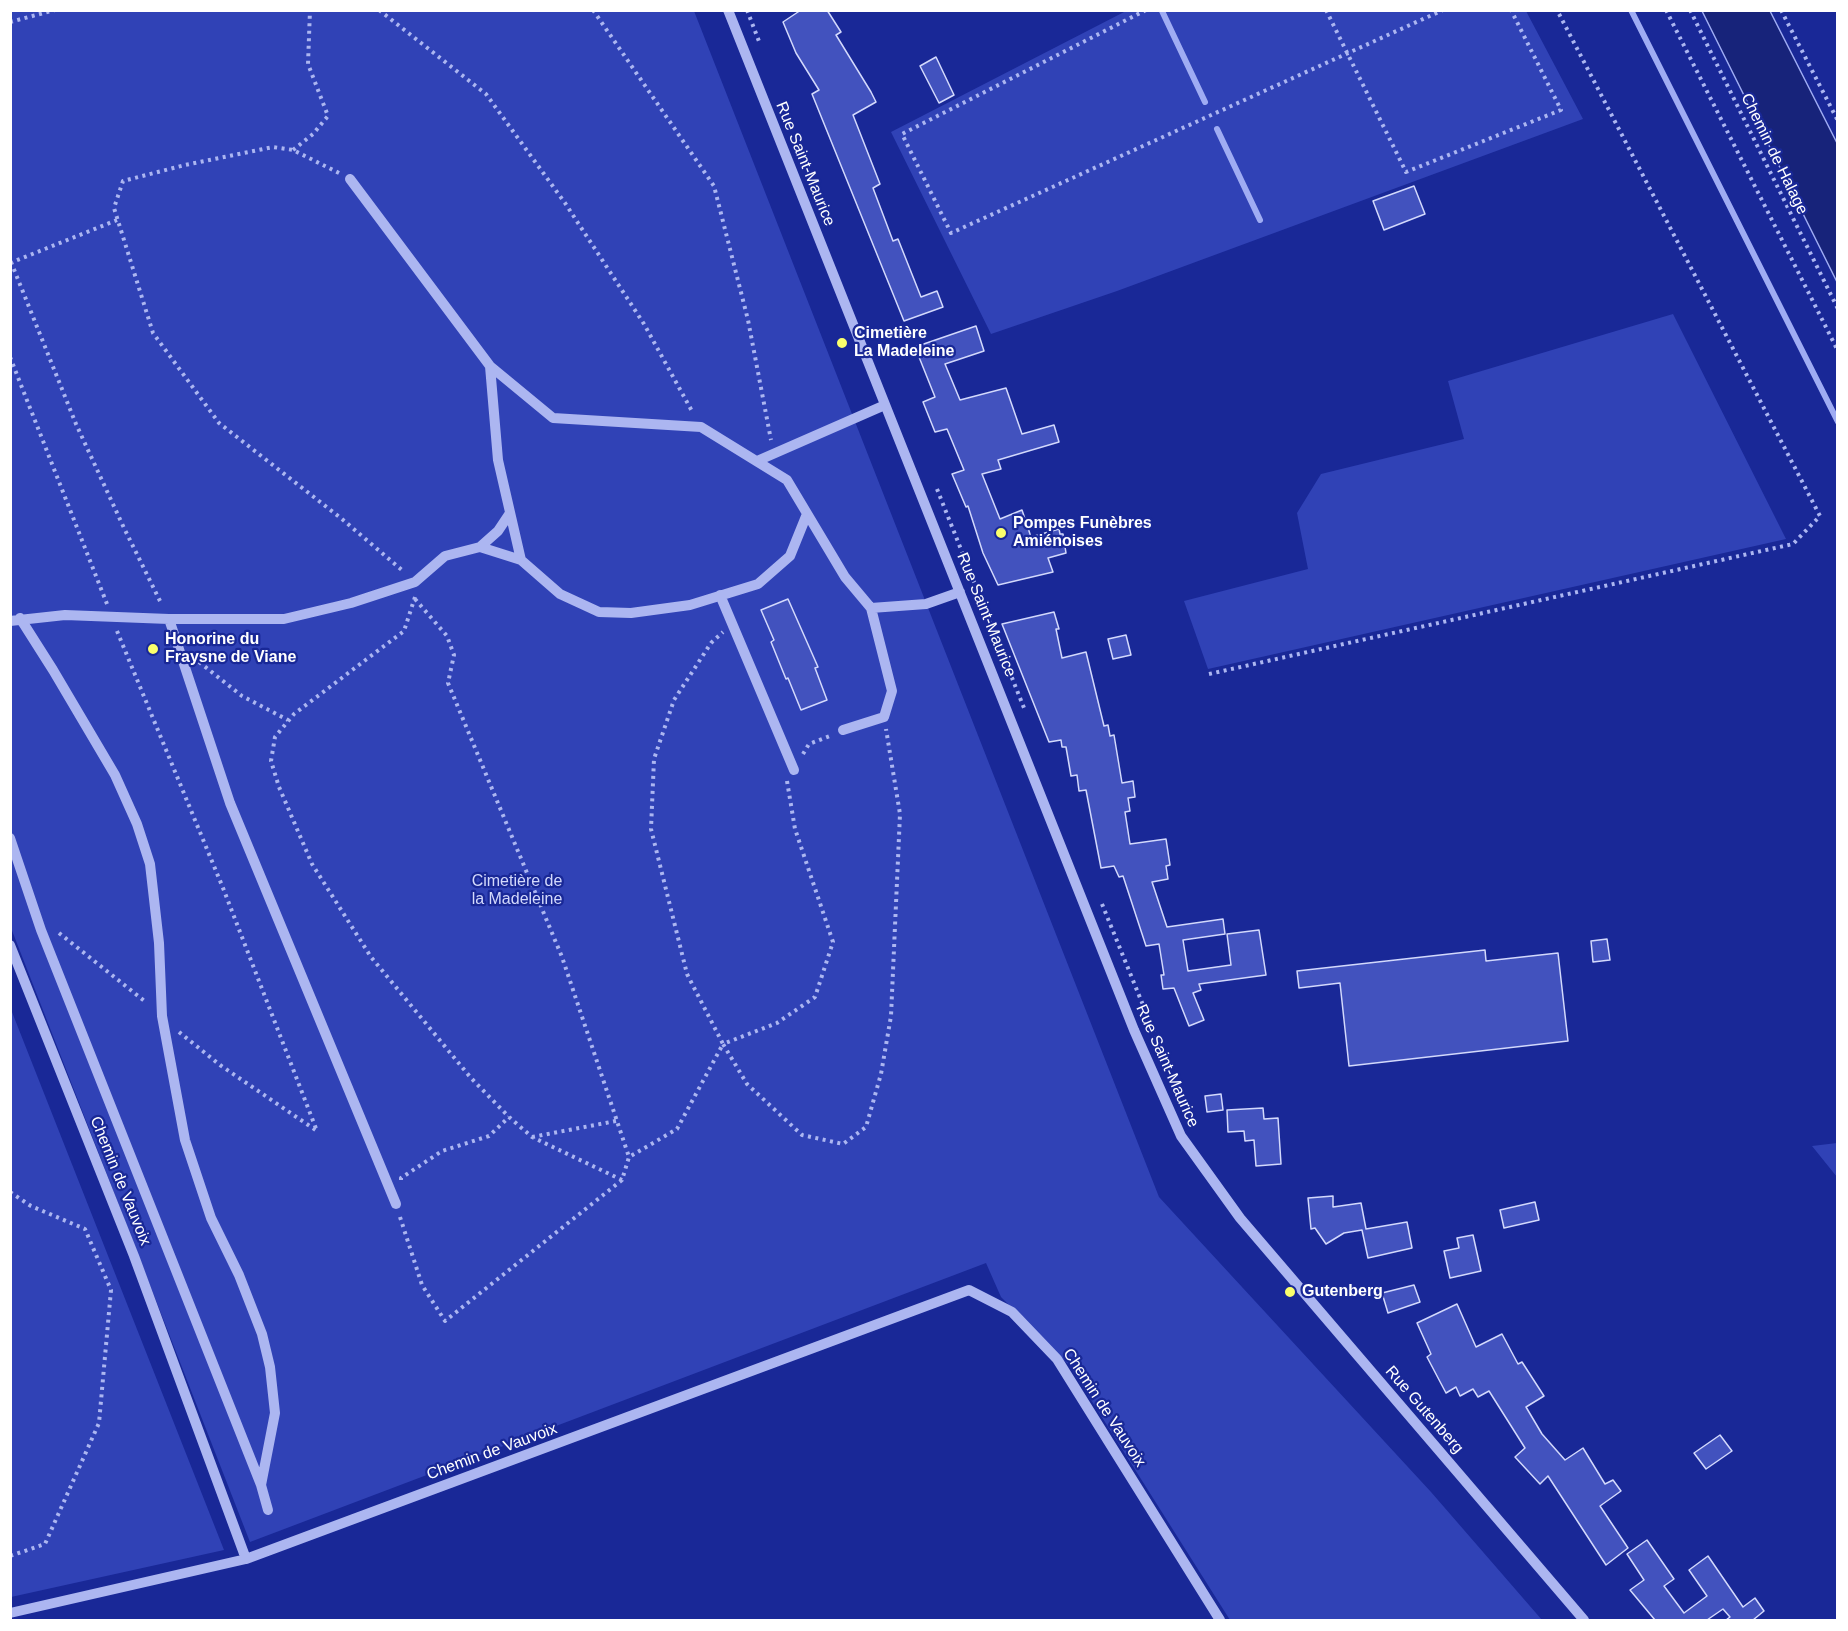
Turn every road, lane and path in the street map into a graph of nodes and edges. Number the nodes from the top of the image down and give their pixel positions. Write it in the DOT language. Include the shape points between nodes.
graph roads {
  1 [pos="55,10"];
  2 [pos="310,10"];
  3 [pos="380,10"];
  4 [pos="593,10"];
  5 [pos="728,10"];
  6 [pos="747,10"];
  7 [pos="1146,10"];
  8 [pos="1326,10"];
  9 [pos="1443,10"];
  10 [pos="1511,10"];
  11 [pos="1557,10"];
  12 [pos="1666,10"];
  13 [pos="1690,10"];
  14 [pos="1781,10"];
  15 [pos="10,22"];
  16 [pos="761,47"];
  17 [pos="1347,54"];
  18 [pos="1838,121"];
  19 [pos="293,150"];
  20 [pos="350,179"];
  21 [pos="117,220"];
  22 [pos="11,262"];
  23 [pos="1838,309"];
  24 [pos="1838,351"];
  25 [pos="10,357"];
  26 [pos="490,366"];
  27 [pos="885,405"];
  28 [pos="700,427"];
  29 [pos="776,453"];
  30 [pos="757,461"];
  31 [pos="936,488"];
  32 [pos="510,513"];
  33 [pos="807,514"];
  34 [pos="480,547"];
  35 [pos="521,560"];
  36 [pos="960,592"];
  37 [pos="720,595"];
  38 [pos="415,599"];
  39 [pos="871,608"];
  40 [pos="111,616"];
  41 [pos="169,619"];
  42 [pos="15,620"];
  43 [pos="732,624"];
  44 [pos="177,644"];
  45 [pos="1209,674"];
  46 [pos="1024,709"];
  47 [pos="884,717"];
  48 [pos="288,720"];
  49 [pos="843,730"];
  50 [pos="794,770"];
  51 [pos="10,837"];
  52 [pos="1098,894"];
  53 [pos="10,945"];
  54 [pos="723,1044"];
  55 [pos="1162,1054"];
  56 [pos="509,1117"];
  57 [pos="615,1121"];
  58 [pos="317,1131"];
  59 [pos="532,1137"];
  60 [pos="629,1157"];
  61 [pos="10,1192"];
  62 [pos="396,1204"];
  63 [pos="1240,1218"];
  64 [pos="261,1485"];
  65 [pos="268,1510"];
  66 [pos="10,1556"];
  67 [pos="246,1559"];
  68 [pos="10,1613"];
  69 [pos="1220,1620"];
  70 [pos="1584,1620"];
  1 -- 15 [label="path"];
  2 -- 19 [label="path" via="308,64 328,116"];
  3 -- 28 [label="path" via="486,94 565,203 638,315"];
  4 -- 29 [label="path" via="714,186"];
  5 -- 27 [label="street, Rue Saint-Maurice"];
  6 -- 16 [label="path"];
  7 -- 17 [label="path" via="902,134 951,233"];
  8 -- 17 [label="path"];
  9 -- 17 [label="path"];
  10 -- 17 [label="path" via="1561,110 1406,172"];
  11 -- 45 [label="path" via="1820,516 1793,544"];
  12 -- 24 [label="path"];
  13 -- 23 [label="path, Chemin de Halage"];
  14 -- 18 [label="path"];
  20 -- 26 [label="street"];
  21 -- 22 [label="path"];
  22 -- 41 [label="path" via="76,424"];
  25 -- 40 [label="path"];
  26 -- 28 [label="street" via="553,418"];
  26 -- 32 [label="street" via="498,460"];
  27 -- 29 [label="street"];
  27 -- 36 [label="street, Rue Saint-Maurice"];
  28 -- 30 [label="street"];
  29 -- 30 [label="street"];
  30 -- 33 [label="street" via="787,480"];
  31 -- 46 [label="path"];
  32 -- 34 [label="street"];
  32 -- 35 [label="street"];
  33 -- 37 [label="street" via="790,556 758,584"];
  33 -- 39 [label="street" via="845,578"];
  34 -- 35 [label="street"];
  34 -- 41 [label="street" via="445,556 415,582 318,612 284,619"];
  35 -- 37 [label="street" via="560,594 599,612 631,613 690,605"];
  36 -- 39 [label="street" via="926,604"];
  36 -- 63 [label="street, Rue Saint-Maurice" via="1134,1030 1181,1137"];
  37 -- 43 [label="street"];
  38 -- 57 [label="path" via="447,636 454,655 448,683 562,957"];
  39 -- 47 [label="street" via="892,691"];
  40 -- 41 [label="street"];
  40 -- 42 [label="street"];
  40 -- 58 [label="path"];
  41 -- 44 [label="street"];
  42 -- 64 [label="street" via="53,670 115,775 150,864 162,1016 185,1140 210,1218 239,1275 262,1334 270,1367 275,1413"];
  43 -- 50 [label="street"];
  43 -- 54 [label="path" via="711,643 674,700 654,759 651,829 687,975"];
  44 -- 48 [label="path" via="242,696"];
  44 -- 62 [label="street" via="230,803"];
  47 -- 49 [label="street"];
  47 -- 54 [label="path" via="900,814 897,917 891,1016 866,1127 843,1144 802,1135 747,1084"];
  49 -- 50 [label="path" via="809,744"];
  50 -- 54 [label="path" via="787,781 795,829 832,942 815,997 777,1023"];
  51 -- 64 [label="street" via="41,930"];
  52 -- 55 [label="path"];
  53 -- 67 [label="street, Chemin de Vauvoix" via="134,1256"];
  54 -- 60 [label="path" via="677,1129"];
  56 -- 62 [label="path" via="489,1136 442,1151 401,1178"];
  57 -- 59 [label="path"];
  57 -- 60 [label="path"];
  60 -- 62 [label="path" via="622,1180 445,1321 422,1285"];
  61 -- 66 [label="path" via="31,1206 85,1229 111,1290 99,1423 45,1544"];
  63 -- 70 [label="street, Rue Gutenberg"];
  64 -- 65 [label="street"];
  67 -- 68 [label="street"];
  67 -- 69 [label="street, Chemin de Vauvoix" via="969,1290 1012,1312 1057,1359"];
}
